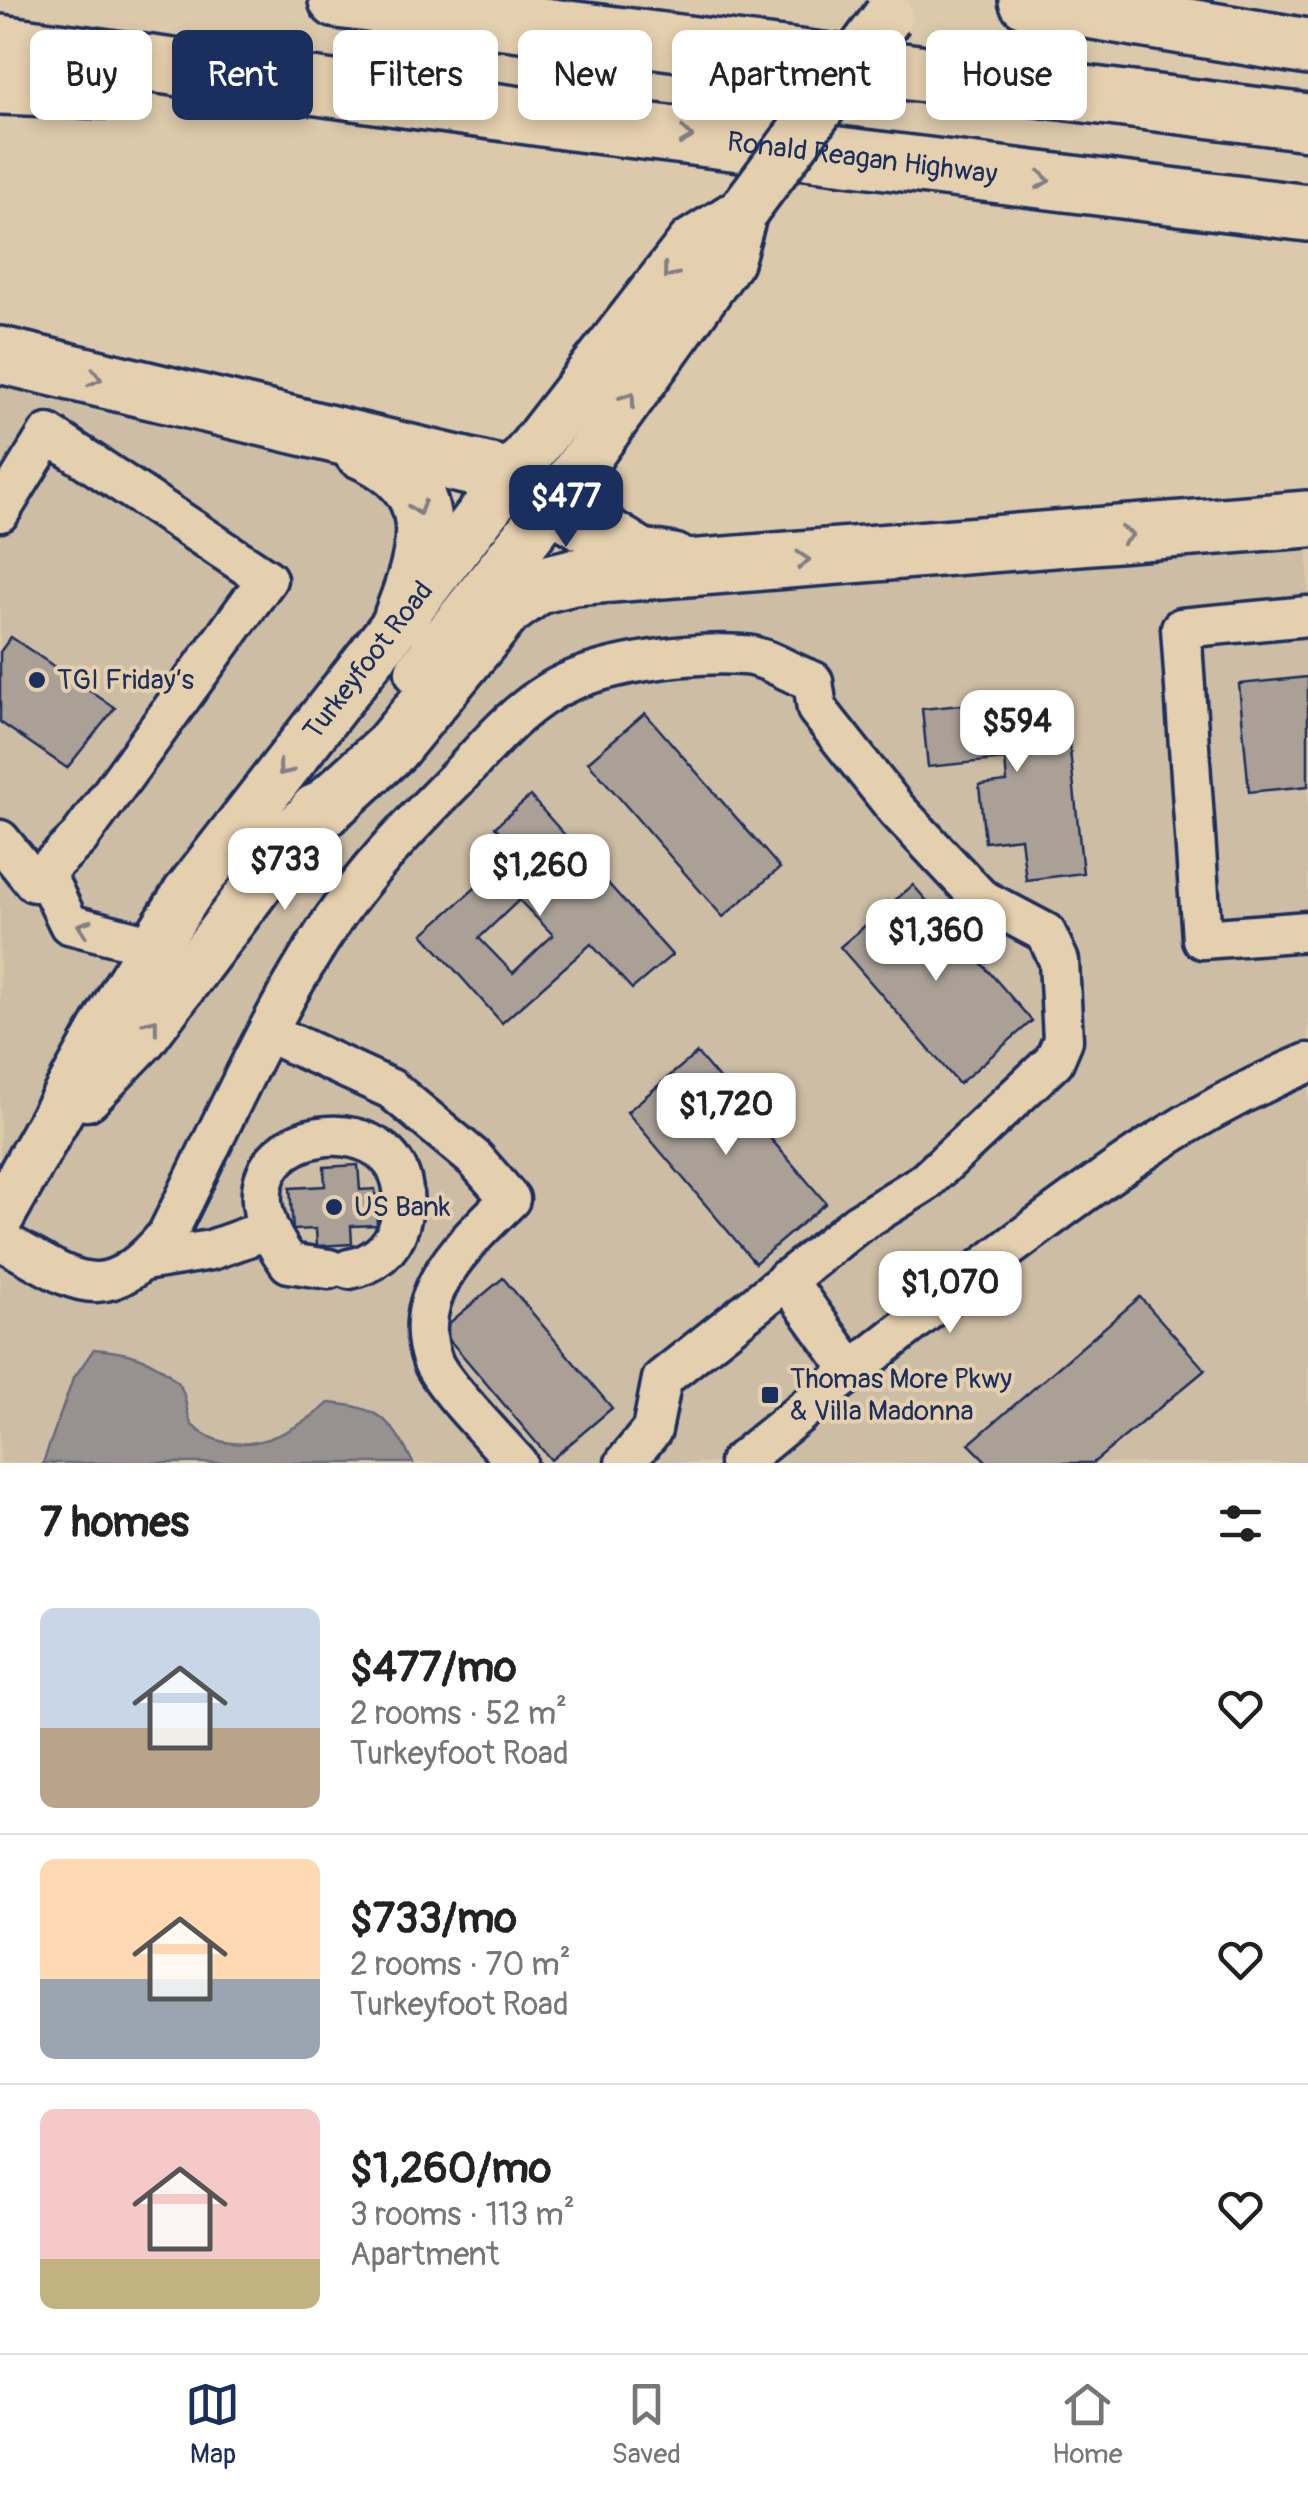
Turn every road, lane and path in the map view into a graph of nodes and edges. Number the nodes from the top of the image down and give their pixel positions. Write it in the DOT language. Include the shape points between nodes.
graph roads {
  1 [pos="336,0"];
  2 [pos="900,0"];
  3 [pos="1027,0"];
  4 [pos="0,44"];
  5 [pos="1308,46"];
  6 [pos="0,86"];
  7 [pos="333,88"];
  8 [pos="333,100"];
  9 [pos="498,110"];
  10 [pos="1308,122"];
  11 [pos="743,211"];
  12 [pos="1308,213"];
  13 [pos="0,355"];
  14 [pos="316,432"];
  15 [pos="507,476"];
  16 [pos="552,504"];
  17 [pos="0,512"];
  18 [pos="1308,520"];
  19 [pos="706,567"];
  20 [pos="1308,616"];
  21 [pos="402,617"];
  22 [pos="292,838"];
  23 [pos="0,840"];
  24 [pos="44,872"];
  25 [pos="1308,931"];
  26 [pos="154,946"];
  27 [pos="269,1032"];
  28 [pos="1308,1063"];
  29 [pos="412,1107"];
  30 [pos="37,1147"];
  31 [pos="376,1148"];
  32 [pos="0,1216"];
  33 [pos="267,1230"];
  34 [pos="0,1240"];
  35 [pos="144,1261"];
  36 [pos="786,1279"];
  37 [pos="852,1370"];
  38 [pos="516,1463"];
  39 [pos="625,1463"];
  40 [pos="740,1463"];
  1 -- 10 [label="highway"];
  2 -- 11 [label="main road, Turkeyfoot Road, bridge"];
  3 -- 5 [label="highway"];
  4 -- 7 [label="highway, Ronald Reagan Highway"];
  6 -- 8 [label="highway"];
  9 -- 12 [label="highway, Ronald Reagan Highway, one-way"];
  11 -- 15 [label="main road, Turkeyfoot Road, one-way" via="692,242"];
  16 -- 11 [label="main road, Turkeyfoot Road, one-way" via="730,260"];
  13 -- 14 [label="highway, one-way"];
  14 -- 15 [label="highway"];
  14 -- 21 [label="highway, one-way" via="374,456 418,497 424,560"];
  15 -- 16 [label="highway"];
  15 -- 21 [label="main road, Turkeyfoot Road"];
  16 -- 19 [label="highway" via="642,557"];
  16 -- 22 [label="main road, Turkeyfoot Road"];
  17 -- 24 [label="street" via="48,434 267,579 79,838"];
  19 -- 18 [label="highway, one-way"];
  19 -- 22 [label="highway" via="537,586 504,610 391,748"];
  20 -- 25 [label="street" via="1181,628 1202,939"];
  21 -- 26 [label="main road, Turkeyfoot Road, one-way"];
  30 -- 22 [label="main road, Turkeyfoot Road, one-way" via="142,1038"];
  23 -- 24 [label="street" via="34,882"];
  26 -- 24 [label="street, one-way" via="70,924"];
  26 -- 30 [label="main road, Turkeyfoot Road"];
  27 -- 29 [label="street" via="391,1089"];
  27 -- 35 [label="street" via="166,1235"];
  27 -- 36 [label="street" via="333,920 389,847 522,710 554,689 632,663 744,655 813,681 816,709 897,810 980,898 1046,934 1059,962 1063,1040 1054,1061 925,1182"];
  28 -- 37 [label="street" via="1222,1100 1132,1154"];
  29 -- 31 [label="street"];
  29 -- 38 [label="street" via="475,1159 510,1199 440,1277 425,1310 434,1363"];
  30 -- 32 [label="main road, Turkeyfoot Road"];
  31 -- 33 [label="street" via="334,1133 290,1147 264,1184"];
  31 -- 33 [label="street" via="402,1186 404,1210 384,1252 365,1266 289,1263"];
  33 -- 35 [label="street" via="211,1250"];
  34 -- 35 [label="street" via="83,1282 124,1277"];
  36 -- 37 [label="street"];
  36 -- 39 [label="street" via="662,1380 652,1430"];
  37 -- 40 [label="street"];
}
